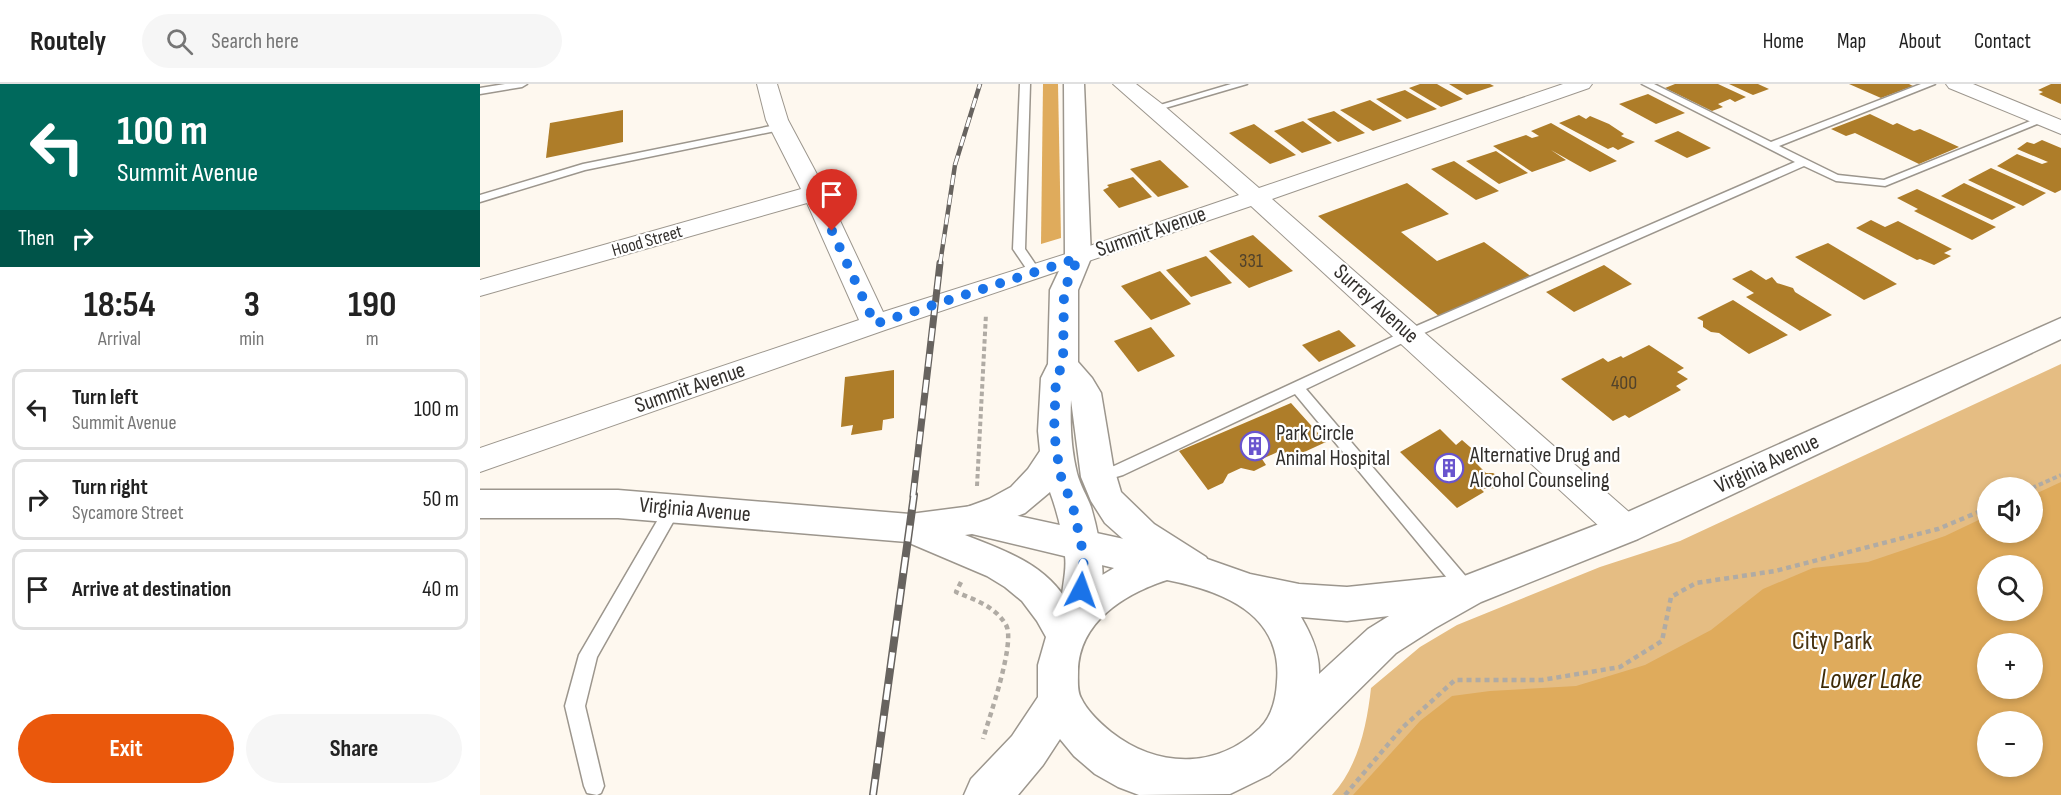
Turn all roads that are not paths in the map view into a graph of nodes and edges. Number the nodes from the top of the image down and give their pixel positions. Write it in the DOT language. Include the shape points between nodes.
graph roads {
  1 [pos="522,84"];
  2 [pos="767,84"];
  3 [pos="1025,84"];
  4 [pos="1074,84"];
  5 [pos="1123,84"];
  6 [pos="1242,84"];
  7 [pos="1582,84"];
  8 [pos="1647,84"];
  9 [pos="1930,84"];
  10 [pos="1956,84"];
  11 [pos="480,91"];
  12 [pos="1155,108"];
  13 [pos="2052,124"];
  14 [pos="781,128"];
  15 [pos="1769,146"];
  16 [pos="1802,163"];
  17 [pos="815,193"];
  18 [pos="1254,196"];
  19 [pos="480,199"];
  20 [pos="1078,258"];
  21 [pos="1034,271"];
  22 [pos="480,288"];
  23 [pos="875,324"];
  24 [pos="2061,327"];
  25 [pos="1410,334"];
  26 [pos="1063,364"];
  27 [pos="1297,387"];
  28 [pos="1057,451"];
  29 [pos="480,460"];
  30 [pos="1099,476"];
  31 [pos="480,504"];
  32 [pos="974,504"];
  33 [pos="673,508"];
  34 [pos="910,528"];
  35 [pos="1625,529"];
  36 [pos="1081,543"];
  37 [pos="1180,567"];
  38 [pos="1247,588"];
  39 [pos="1468,591"];
  40 [pos="1073,624"];
  41 [pos="1059,700"];
  42 [pos="1279,738"];
  43 [pos="594,786"];
  44 [pos="1152,790"];
  45 [pos="987,795"];
  1 -- 11 [label="lane"];
  2 -- 14 [label="street"];
  3 -- 21 [label="lane" via="1019,249"];
  4 -- 20 [label="main road"];
  5 -- 12 [label="street, Surrey Avenue"];
  6 -- 12 [label="lane"];
  7 -- 18 [label="street, Summit Avenue"];
  8 -- 15 [label="lane"];
  9 -- 15 [label="lane"];
  10 -- 13 [label="street"];
  12 -- 18 [label="street, Surrey Avenue"];
  13 -- 16 [label="lane" via="1885,183 1836,178"];
  14 -- 17 [label="street"];
  14 -- 19 [label="lane" via="583,167"];
  15 -- 16 [label="lane"];
  16 -- 25 [label="lane"];
  17 -- 22 [label="street, Hood Street"];
  17 -- 23 [label="street"];
  18 -- 20 [label="street, Summit Avenue"];
  18 -- 25 [label="street, Surrey Avenue"];
  20 -- 21 [label="street, Summit Avenue"];
  20 -- 26 [label="main road" via="1064,290"];
  21 -- 23 [label="street, Summit Avenue"];
  23 -- 29 [label="street, Summit Avenue"];
  24 -- 35 [label="main road, Virginia Avenue"];
  25 -- 27 [label="lane"];
  25 -- 35 [label="street, Surrey Avenue"];
  26 -- 28 [label="main road" via="1056,378"];
  26 -- 30 [label="main road" via="1085,391"];
  27 -- 30 [label="lane" via="1118,471"];
  27 -- 39 [label="lane"];
  28 -- 32 [label="main road" via="1043,478 1023,498 1002,509"];
  28 -- 36 [label="main road"];
  30 -- 37 [label="main road" via="1110,502 1130,525"];
  31 -- 33 [label="main road, Virginia Avenue"];
  32 -- 34 [label="main road, Virginia Avenue"];
  32 -- 36 [label="main road, Virginia Avenue"];
  33 -- 34 [label="main road, Virginia Avenue"];
  33 -- 43 [label="lane" via="588,655 575,706"];
  34 -- 40 [label="main road, Virginia Avenue" via="940,543 997,562 1027,580"];
  35 -- 39 [label="main road, Virginia Avenue"];
  36 -- 37 [label="main road, Virginia Avenue"];
  36 -- 40 [label="main road" via="1084,557"];
  37 -- 38 [label="main road" via="1220,576"];
  37 -- 40 [label="main road" via="1144,571 1118,583"];
  38 -- 39 [label="main road, Virginia Avenue" via="1299,600 1347,604"];
  38 -- 42 [label="main road" via="1269,605 1286,627 1296,653 1299,681 1293,711"];
  39 -- 42 [label="main road, Virginia Avenue" via="1382,641"];
  40 -- 41 [label="main road" via="1059,656"];
  41 -- 44 [label="main road" via="1075,726 1102,755"];
  41 -- 45 [label="main road" via="1023,759"];
  42 -- 44 [label="main road" via="1246,769 1222,780"];
}
